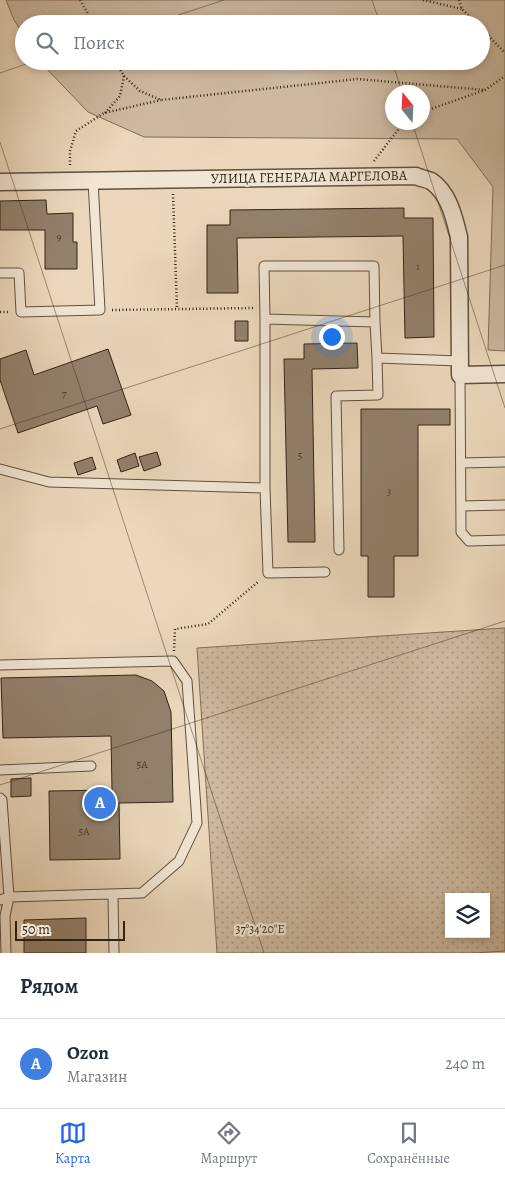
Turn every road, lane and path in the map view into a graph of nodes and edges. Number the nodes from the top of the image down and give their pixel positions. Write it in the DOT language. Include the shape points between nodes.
graph roads {
  1 [pos="80,0"];
  2 [pos="423,0"];
  3 [pos="459,0"];
  4 [pos="462,8"];
  5 [pos="89,15"];
  6 [pos="469,15"];
  7 [pos="490,37"];
  8 [pos="505,53"];
  9 [pos="121,70"];
  10 [pos="124,76"];
  11 [pos="505,76"];
  12 [pos="485,90"];
  13 [pos="161,100"];
  14 [pos="430,109"];
  15 [pos="104,114"];
  16 [pos="398,130"];
  17 [pos="70,167"];
  18 [pos="366,176"];
  19 [pos="173,180"];
  20 [pos="93,181"];
  21 [pos="0,182"];
  22 [pos="0,273"];
  23 [pos="265,308"];
  24 [pos="100,310"];
  25 [pos="177,310"];
  26 [pos="266,319"];
  27 [pos="375,322"];
  28 [pos="377,358"];
  29 [pos="460,368"];
  30 [pos="505,374"];
  31 [pos="505,462"];
  32 [pos="461,463"];
  33 [pos="0,469"];
  34 [pos="265,488"];
  35 [pos="505,505"];
  36 [pos="461,506"];
  37 [pos="505,540"];
  38 [pos="339,550"];
  39 [pos="325,572"];
  40 [pos="268,573"];
  41 [pos="173,662"];
  42 [pos="0,665"];
  43 [pos="91,766"];
  44 [pos="0,770"];
  45 [pos="0,798"];
  46 [pos="112,895"];
  47 [pos="4,898"];
  48 [pos="6,953"];
  49 [pos="114,953"];
  1 -- 5 [label="path"];
  2 -- 4 [label="path"];
  3 -- 4 [label="path"];
  4 -- 6 [label="path"];
  7 -- 8 [label="path"];
  9 -- 10 [label="path"];
  10 -- 13 [label="path" via="140,91"];
  10 -- 15 [label="path" via="120,96"];
  11 -- 12 [label="path"];
  12 -- 13 [label="path" via="357,79"];
  12 -- 14 [label="path"];
  13 -- 15 [label="path"];
  15 -- 17 [label="path" via="76,131"];
  16 -- 18 [label="path" via="367,169"];
  18 -- 19 [label="street, УЛИЦА ГЕНЕРАЛА МАРГЕЛОВА"];
  18 -- 29 [label="street, УЛИЦА ГЕНЕРАЛА МАРГЕЛОВА" via="416,176 431,182 444,194 454,215 459,237"];
  19 -- 20 [label="street, УЛИЦА ГЕНЕРАЛА МАРГЕЛОВА"];
  19 -- 25 [label="path"];
  20 -- 21 [label="street, УЛИЦА ГЕНЕРАЛА МАРГЕЛОВА"];
  20 -- 24 [label="lane"];
  22 -- 24 [label="lane" via="19,273 21,312"];
  23 -- 25 [label="path"];
  23 -- 26 [label="lane"];
  23 -- 27 [label="lane" via="264,266 374,266"];
  24 -- 25 [label="path"];
  26 -- 27 [label="lane"];
  26 -- 34 [label="lane"];
  27 -- 28 [label="lane"];
  28 -- 29 [label="lane"];
  28 -- 38 [label="lane" via="378,395 336,396"];
  29 -- 30 [label="street"];
  29 -- 32 [label="lane"];
  31 -- 32 [label="lane"];
  32 -- 36 [label="lane"];
  33 -- 34 [label="lane" via="49,482"];
  34 -- 40 [label="lane"];
  35 -- 36 [label="lane"];
  36 -- 37 [label="lane" via="461,532 469,541"];
  39 -- 40 [label="lane"];
  40 -- 41 [label="path" via="208,624 175,629"];
  41 -- 42 [label="lane"];
  41 -- 46 [label="lane" via="188,681 198,823 178,861 142,893"];
  43 -- 44 [label="lane"];
  45 -- 47 [label="lane"];
  46 -- 47 [label="lane"];
  46 -- 49 [label="lane"];
  47 -- 48 [label="lane"];
}
